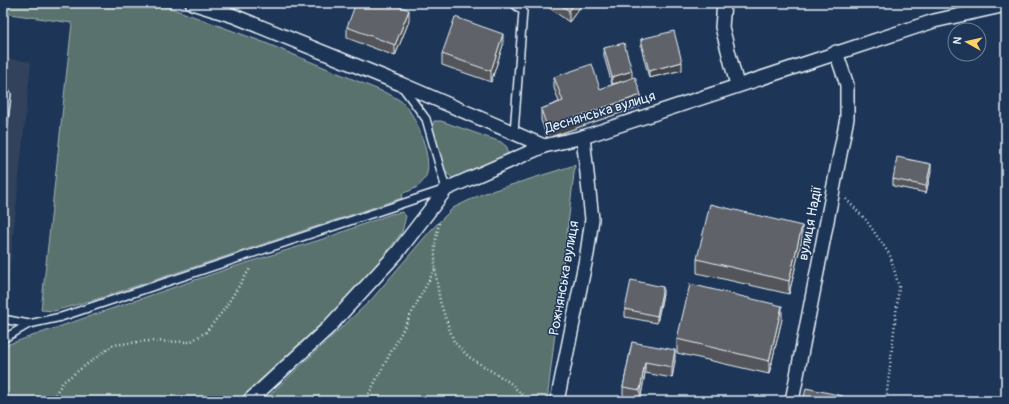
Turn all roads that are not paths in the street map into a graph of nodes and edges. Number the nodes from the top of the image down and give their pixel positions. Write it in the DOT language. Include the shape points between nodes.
graph roads {
  1 [pos="192,3"];
  2 [pos="513,3"];
  3 [pos="724,3"];
  4 [pos="1006,5"];
  5 [pos="836,52"];
  6 [pos="400,84"];
  7 [pos="737,85"];
  8 [pos="3,91"];
  9 [pos="3,128"];
  10 [pos="514,133"];
  11 [pos="583,137"];
  12 [pos="544,146"];
  13 [pos="446,189"];
  14 [pos="3,319"];
  15 [pos="29,324"];
  16 [pos="3,338"];
  17 [pos="249,401"];
  18 [pos="557,401"];
  19 [pos="792,401"];
  1 -- 6 [label="street, Деснянська вулиця" via="234,16"];
  2 -- 10 [label="lane" via="523,11"];
  3 -- 7 [label="street" via="722,28"];
  4 -- 5 [label="street, Деснянська вулиця" via="934,21"];
  5 -- 7 [label="street, Деснянська вулиця"];
  5 -- 19 [label="street, вулиця Надії" via="847,85 847,118"];
  6 -- 10 [label="street, Деснянська вулиця"];
  6 -- 13 [label="lane" via="426,119"];
  7 -- 11 [label="street, Деснянська вулиця"];
  8 -- 9 [label="lane" via="7,94"];
  10 -- 12 [label="street, Деснянська вулиця"];
  11 -- 12 [label="street, Деснянська вулиця"];
  11 -- 18 [label="street, Рожнянська вулиця" via="592,219"];
  12 -- 13 [label="street"];
  13 -- 15 [label="lane" via="61,317"];
  13 -- 17 [label="street" via="397,253 328,328"];
  14 -- 15 [label="lane"];
  15 -- 16 [label="lane"];
}
